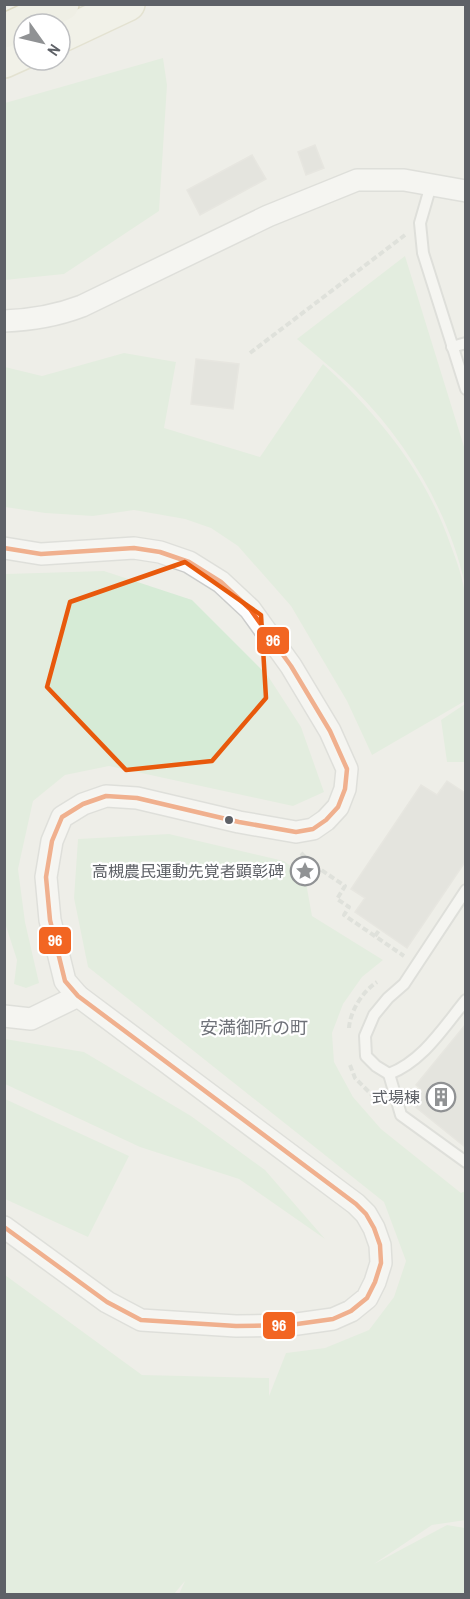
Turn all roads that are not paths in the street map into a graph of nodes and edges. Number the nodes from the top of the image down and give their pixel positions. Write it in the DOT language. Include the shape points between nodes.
graph roads {
  1 [pos="62,4"];
  2 [pos="128,4"];
  3 [pos="72,30"];
  4 [pos="4,32"];
  5 [pos="430,185"];
  6 [pos="465,191"];
  7 [pos="4,321"];
  8 [pos="465,343"];
  9 [pos="452,347"];
  10 [pos="465,389"];
  11 [pos="4,548"];
  12 [pos="465,890"];
  13 [pos="78,996"];
  14 [pos="465,1000"];
  15 [pos="4,1016"];
  16 [pos="389,1074"];
  17 [pos="465,1162"];
  18 [pos="4,1227"];
  1 -- 4 [label="highway"];
  2 -- 3 [label="main road"];
  5 -- 6 [label="street"];
  5 -- 7 [label="street" via="404,180 357,180 268,216 82,306 35,320"];
  5 -- 9 [label="lane" via="420,223 423,253"];
  8 -- 9 [label="lane"];
  9 -- 10 [label="lane"];
  11 -- 13 [label="street" via="41,554 134,548 160,552 189,562 221,582 250,609 291,666 330,731 346,769 345,789 338,807 326,820 304,831 239,822 137,798 106,796 62,817 52,841 46,877 50,920 65,981"];
  12 -- 16 [label="lane" via="404,984 374,1015 365,1036 366,1056"];
  13 -- 15 [label="street" via="31,1019"];
  13 -- 18 [label="street" via="356,1204 366,1214 380,1245 381,1263 375,1282 367,1298 333,1319 236,1326 141,1320 106,1302"];
  14 -- 16 [label="lane" via="417,1059"];
  16 -- 17 [label="lane" via="401,1115"];
}
